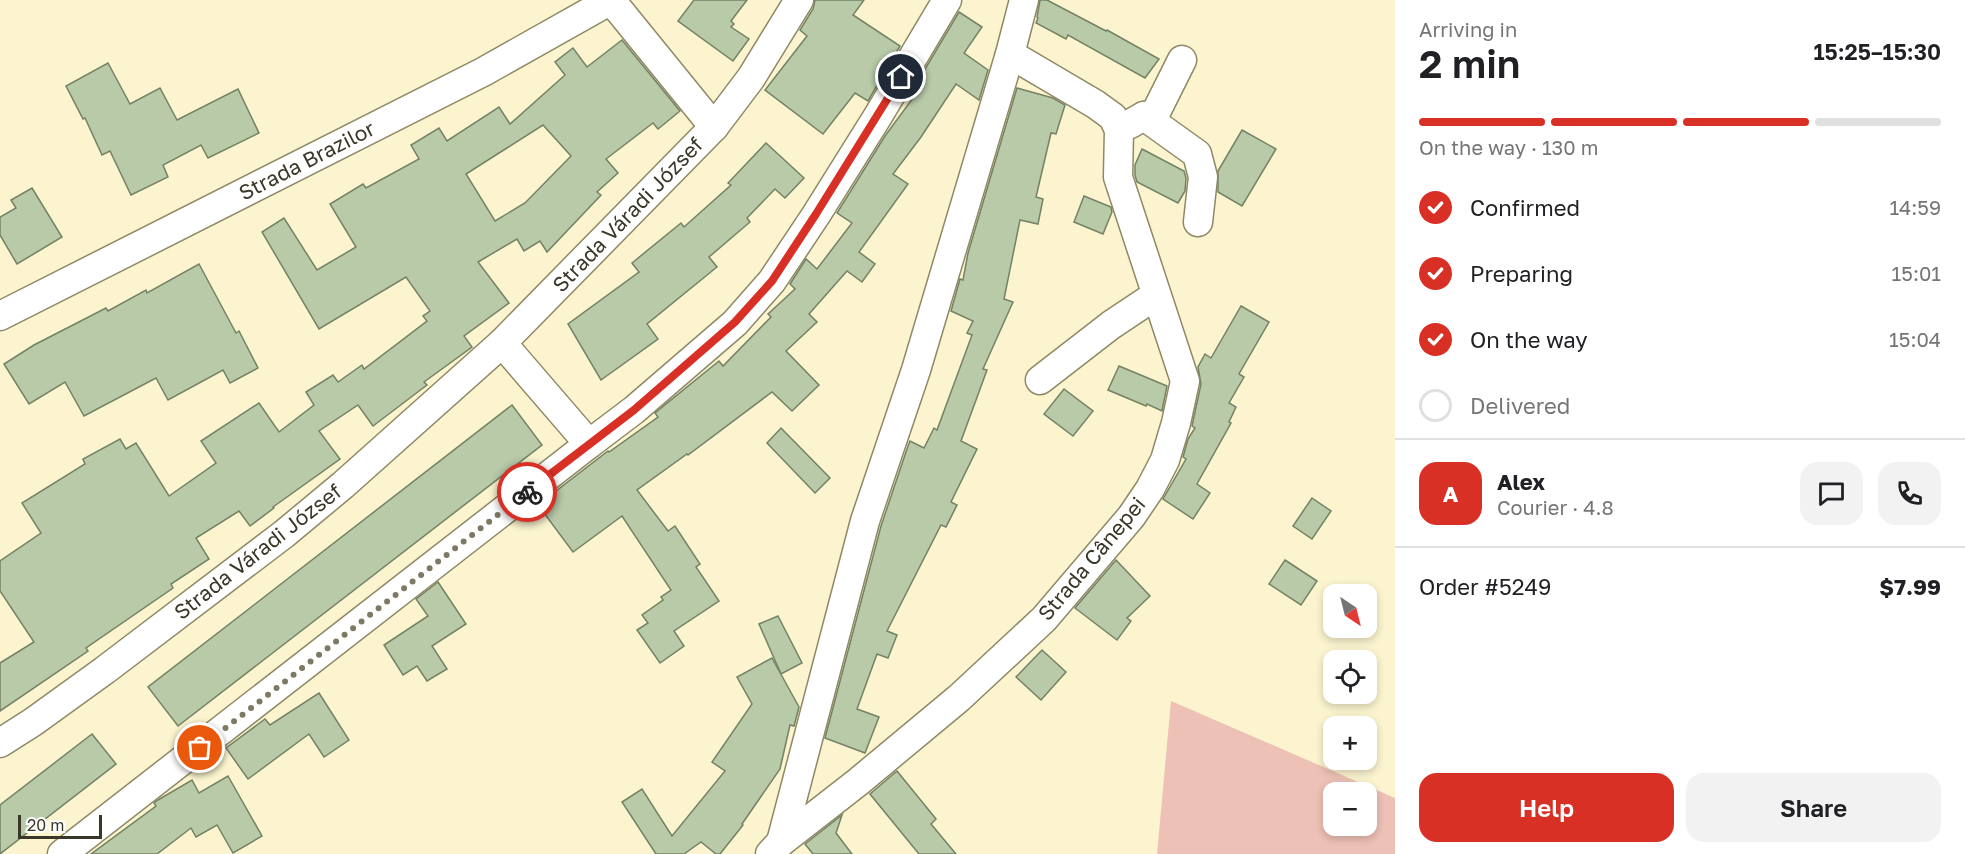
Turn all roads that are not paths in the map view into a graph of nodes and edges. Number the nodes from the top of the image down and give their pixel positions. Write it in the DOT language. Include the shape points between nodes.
graph roads {
  1 [pos="610,0"];
  2 [pos="799,0"];
  3 [pos="947,0"];
  4 [pos="1024,0"];
  5 [pos="1010,54"];
  6 [pos="1182,60"];
  7 [pos="1144,116"];
  8 [pos="714,127"];
  9 [pos="1119,130"];
  10 [pos="1198,222"];
  11 [pos="1156,295"];
  12 [pos="0,316"];
  13 [pos="502,343"];
  14 [pos="1040,380"];
  15 [pos="589,444"];
  16 [pos="0,743"];
  17 [pos="776,848"];
  18 [pos="62,854"];
  1 -- 8 [label="street, Strada Váradi József"];
  1 -- 12 [label="street, Strada Brazilor" via="483,72"];
  2 -- 8 [label="street" via="751,78"];
  3 -- 15 [label="street" via="772,281 735,322"];
  4 -- 5 [label="street, Strada Cânepei"];
  5 -- 9 [label="street" via="1095,104 1113,117"];
  5 -- 17 [label="street, Strada Cânepei" via="916,370 865,521"];
  6 -- 7 [label="street" via="1155,114"];
  7 -- 9 [label="street"];
  7 -- 10 [label="street" via="1197,154 1203,177"];
  8 -- 13 [label="street, Strada Váradi József"];
  9 -- 11 [label="street, Strada Cânepei" via="1118,177"];
  11 -- 14 [label="street"];
  11 -- 17 [label="street, Strada Cânepei" via="1185,381 1165,460 1131,517 1044,619 959,698"];
  13 -- 15 [label="street"];
  13 -- 16 [label="street, Strada Váradi József" via="284,534 105,670"];
  15 -- 18 [label="street"];
}
